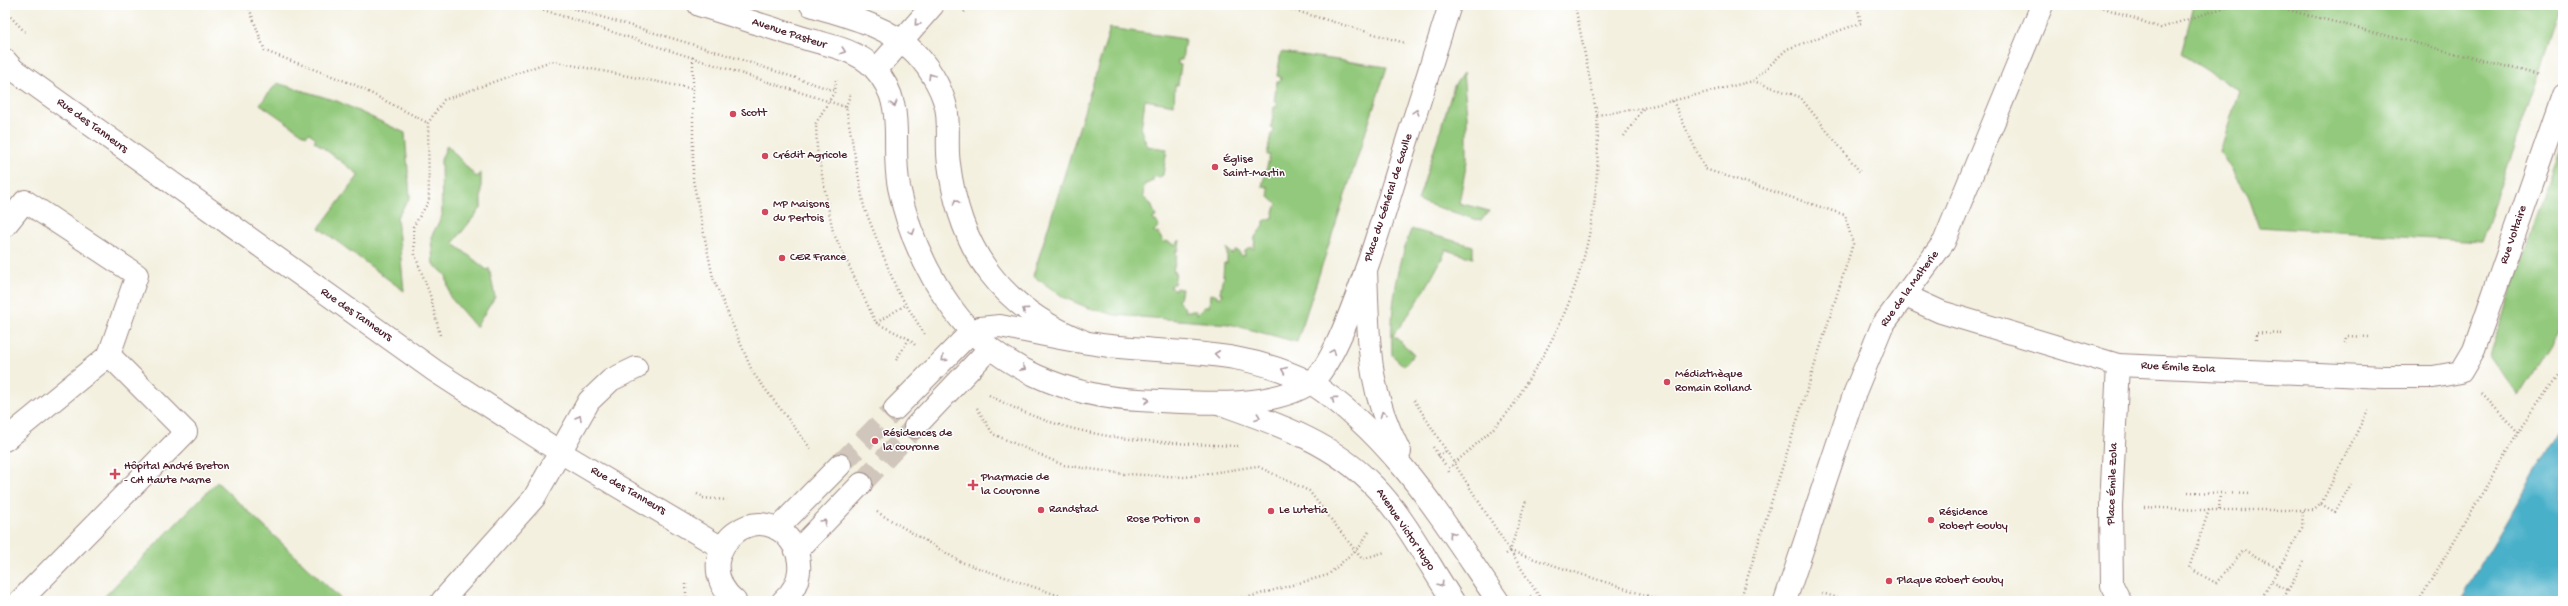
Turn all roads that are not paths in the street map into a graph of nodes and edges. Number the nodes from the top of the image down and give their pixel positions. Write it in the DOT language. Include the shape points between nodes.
graph roads {
  1 [pos="699,5"];
  2 [pos="811,5"];
  3 [pos="933,5"];
  4 [pos="1450,5"];
  5 [pos="2042,5"];
  6 [pos="901,41"];
  7 [pos="5,60"];
  8 [pos="876,70"];
  9 [pos="2563,95"];
  10 [pos="5,226"];
  11 [pos="1366,270"];
  12 [pos="1906,296"];
  13 [pos="971,332"];
  14 [pos="1083,342"];
  15 [pos="989,349"];
  16 [pos="109,355"];
  17 [pos="2118,366"];
  18 [pos="636,368"];
  19 [pos="2461,372"];
  20 [pos="1311,383"];
  21 [pos="1221,404"];
  22 [pos="895,410"];
  23 [pos="915,427"];
  24 [pos="5,440"];
  25 [pos="560,452"];
  26 [pos="837,468"];
  27 [pos="1411,475"];
  28 [pos="858,487"];
  29 [pos="777,529"];
  30 [pos="722,548"];
  31 [pos="797,551"];
  32 [pos="730,599"];
  33 [pos="20,601"];
  34 [pos="442,601"];
  35 [pos="783,601"];
  36 [pos="1453,601"];
  37 [pos="1498,601"];
  38 [pos="1785,601"];
  39 [pos="2120,601"];
  1 -- 8 [label="main road, Avenue Pasteur, one-way" via="846,52 870,64"];
  2 -- 6 [label="main road" via="876,27"];
  3 -- 6 [label="main road, one-way"];
  11 -- 4 [label="main road, Place du Général de Gaulle, one-way"];
  5 -- 12 [label="main road, Rue de la Malterie" via="1944,242"];
  6 -- 8 [label="main road"];
  14 -- 6 [label="main road, one-way" via="1041,322 1022,309 994,280 981,260 963,224 952,190 946,107 938,86 925,66"];
  7 -- 25 [label="main road, Rue des Tanneurs" via="14,70 435,371"];
  8 -- 13 [label="main road, Place du Général de Gaulle, one-way" via="890,90 896,108 898,183 913,237 934,281"];
  9 -- 19 [label="main road, Rue Voltaire" via="2474,350"];
  10 -- 16 [label="main road" via="25,200 137,275"];
  20 -- 11 [label="main road, Place du Général de Gaulle, one-way" via="1329,361"];
  27 -- 11 [label="main road, one-way" via="1390,433 1375,390 1369,357"];
  12 -- 17 [label="main road, Rue Émile Zola" via="1941,312"];
  12 -- 38 [label="main road, Rue de la Malterie" via="1882,326 1855,392"];
  13 -- 14 [label="main road" via="980,328 1000,326"];
  13 -- 15 [label="main road, Place du Général de Gaulle"];
  13 -- 22 [label="main road, one-way"];
  20 -- 14 [label="main road, one-way" via="1275,366 1230,356 1144,350"];
  15 -- 21 [label="main road, Place du Général de Gaulle, one-way" via="1033,373 1090,394 1123,400"];
  15 -- 23 [label="main road"];
  16 -- 24 [label="main road"];
  16 -- 33 [label="main road" via="186,432"];
  17 -- 19 [label="main road, Rue Émile Zola" via="2433,378"];
  17 -- 39 [label="main road, Place Émile Zola" via="2111,506 2112,585"];
  25 -- 18 [label="main road, one-way" via="589,401 611,380"];
  20 -- 21 [label="main road, Place du Général de Gaulle" via="1298,390 1268,398"];
  27 -- 20 [label="main road, one-way" via="1364,423"];
  21 -- 36 [label="main road, Avenue Victor Hugo, one-way" via="1287,427 1339,455 1375,486 1391,506"];
  25 -- 30 [label="main road, Rue des Tanneurs"];
  25 -- 34 [label="main road" via="534,498"];
  26 -- 29 [label="main road"];
  37 -- 27 [label="main road, one-way"];
  31 -- 28 [label="main road, one-way"];
  29 -- 30 [label="main road" via="764,525 740,530"];
  29 -- 31 [label="main road" via="792,542"];
  30 -- 32 [label="main road" via="718,572"];
  31 -- 35 [label="main road" via="800,562 798,579 791,594"];
}
